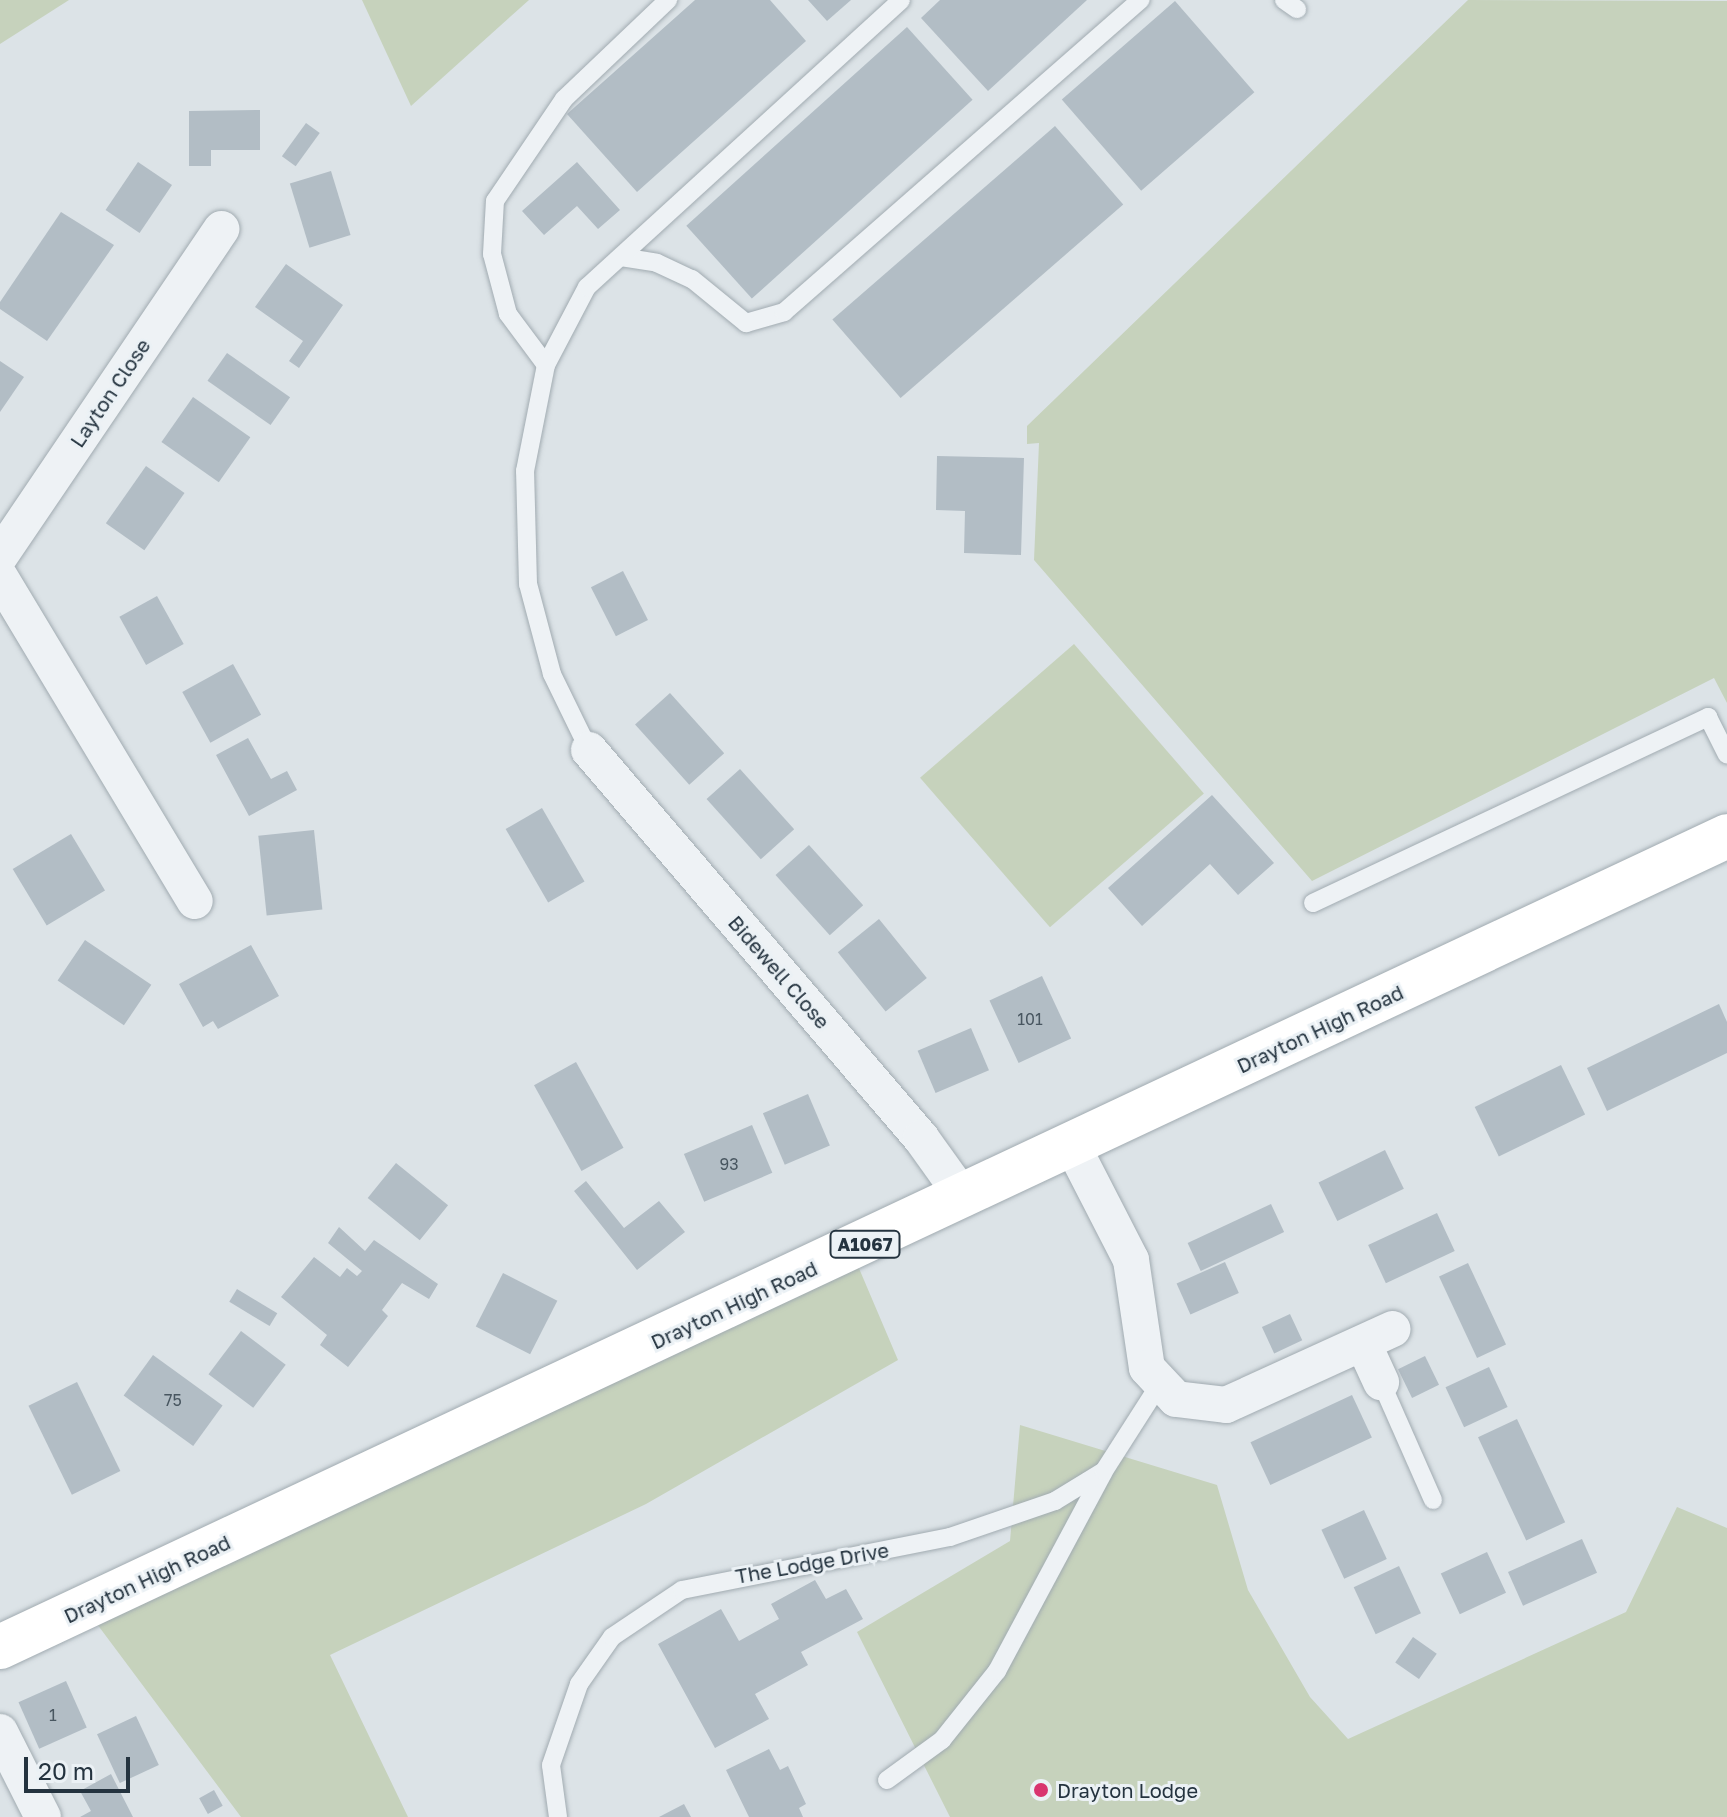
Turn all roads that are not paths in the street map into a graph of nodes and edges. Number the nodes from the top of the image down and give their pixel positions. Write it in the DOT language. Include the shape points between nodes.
graph roads {
  1 [pos="668,0"];
  2 [pos="901,0"];
  3 [pos="1141,0"];
  4 [pos="221,229"];
  5 [pos="621,257"];
  6 [pos="546,365"];
  7 [pos="0,556"];
  8 [pos="0,577"];
  9 [pos="589,750"];
  10 [pos="1727,755"];
  11 [pos="1727,836"];
  12 [pos="195,901"];
  13 [pos="1313,903"];
  14 [pos="1073,1147"];
  15 [pos="964,1198"];
  16 [pos="1381,1382"];
  17 [pos="1159,1385"];
  18 [pos="1104,1471"];
  19 [pos="1433,1500"];
  20 [pos="0,1647"];
  21 [pos="0,1732"];
  22 [pos="887,1780"];
  23 [pos="43,1817"];
  24 [pos="558,1817"];
  1 -- 6 [label="lane" via="564,99 495,201 492,254 508,314"];
  2 -- 5 [label="lane"];
  3 -- 5 [label="lane" via="784,312 746,323 692,279 657,263"];
  4 -- 7 [label="street, Layton Close"];
  5 -- 6 [label="lane" via="587,287"];
  6 -- 9 [label="lane" via="525,471 528,584 552,674"];
  8 -- 12 [label="street"];
  9 -- 15 [label="street, Bidewell Close" via="921,1138"];
  10 -- 13 [label="lane" via="1708,717"];
  11 -- 14 [label="main road, Drayton High Road / A1067"];
  14 -- 15 [label="main road, Drayton High Road / A1067"];
  14 -- 17 [label="street" via="1131,1260 1140,1340 1147,1368"];
  15 -- 20 [label="main road, Drayton High Road / A1067"];
  16 -- 17 [label="street" via="1378,1337 1226,1405 1176,1399"];
  16 -- 19 [label="lane"];
  17 -- 18 [label="lane, The Lodge Drive"];
  18 -- 22 [label="lane" via="997,1671 942,1740"];
  18 -- 24 [label="lane, The Lodge Drive" via="1055,1501 950,1537 682,1590 612,1637 579,1684 551,1765"];
  21 -- 23 [label="street"];
}
